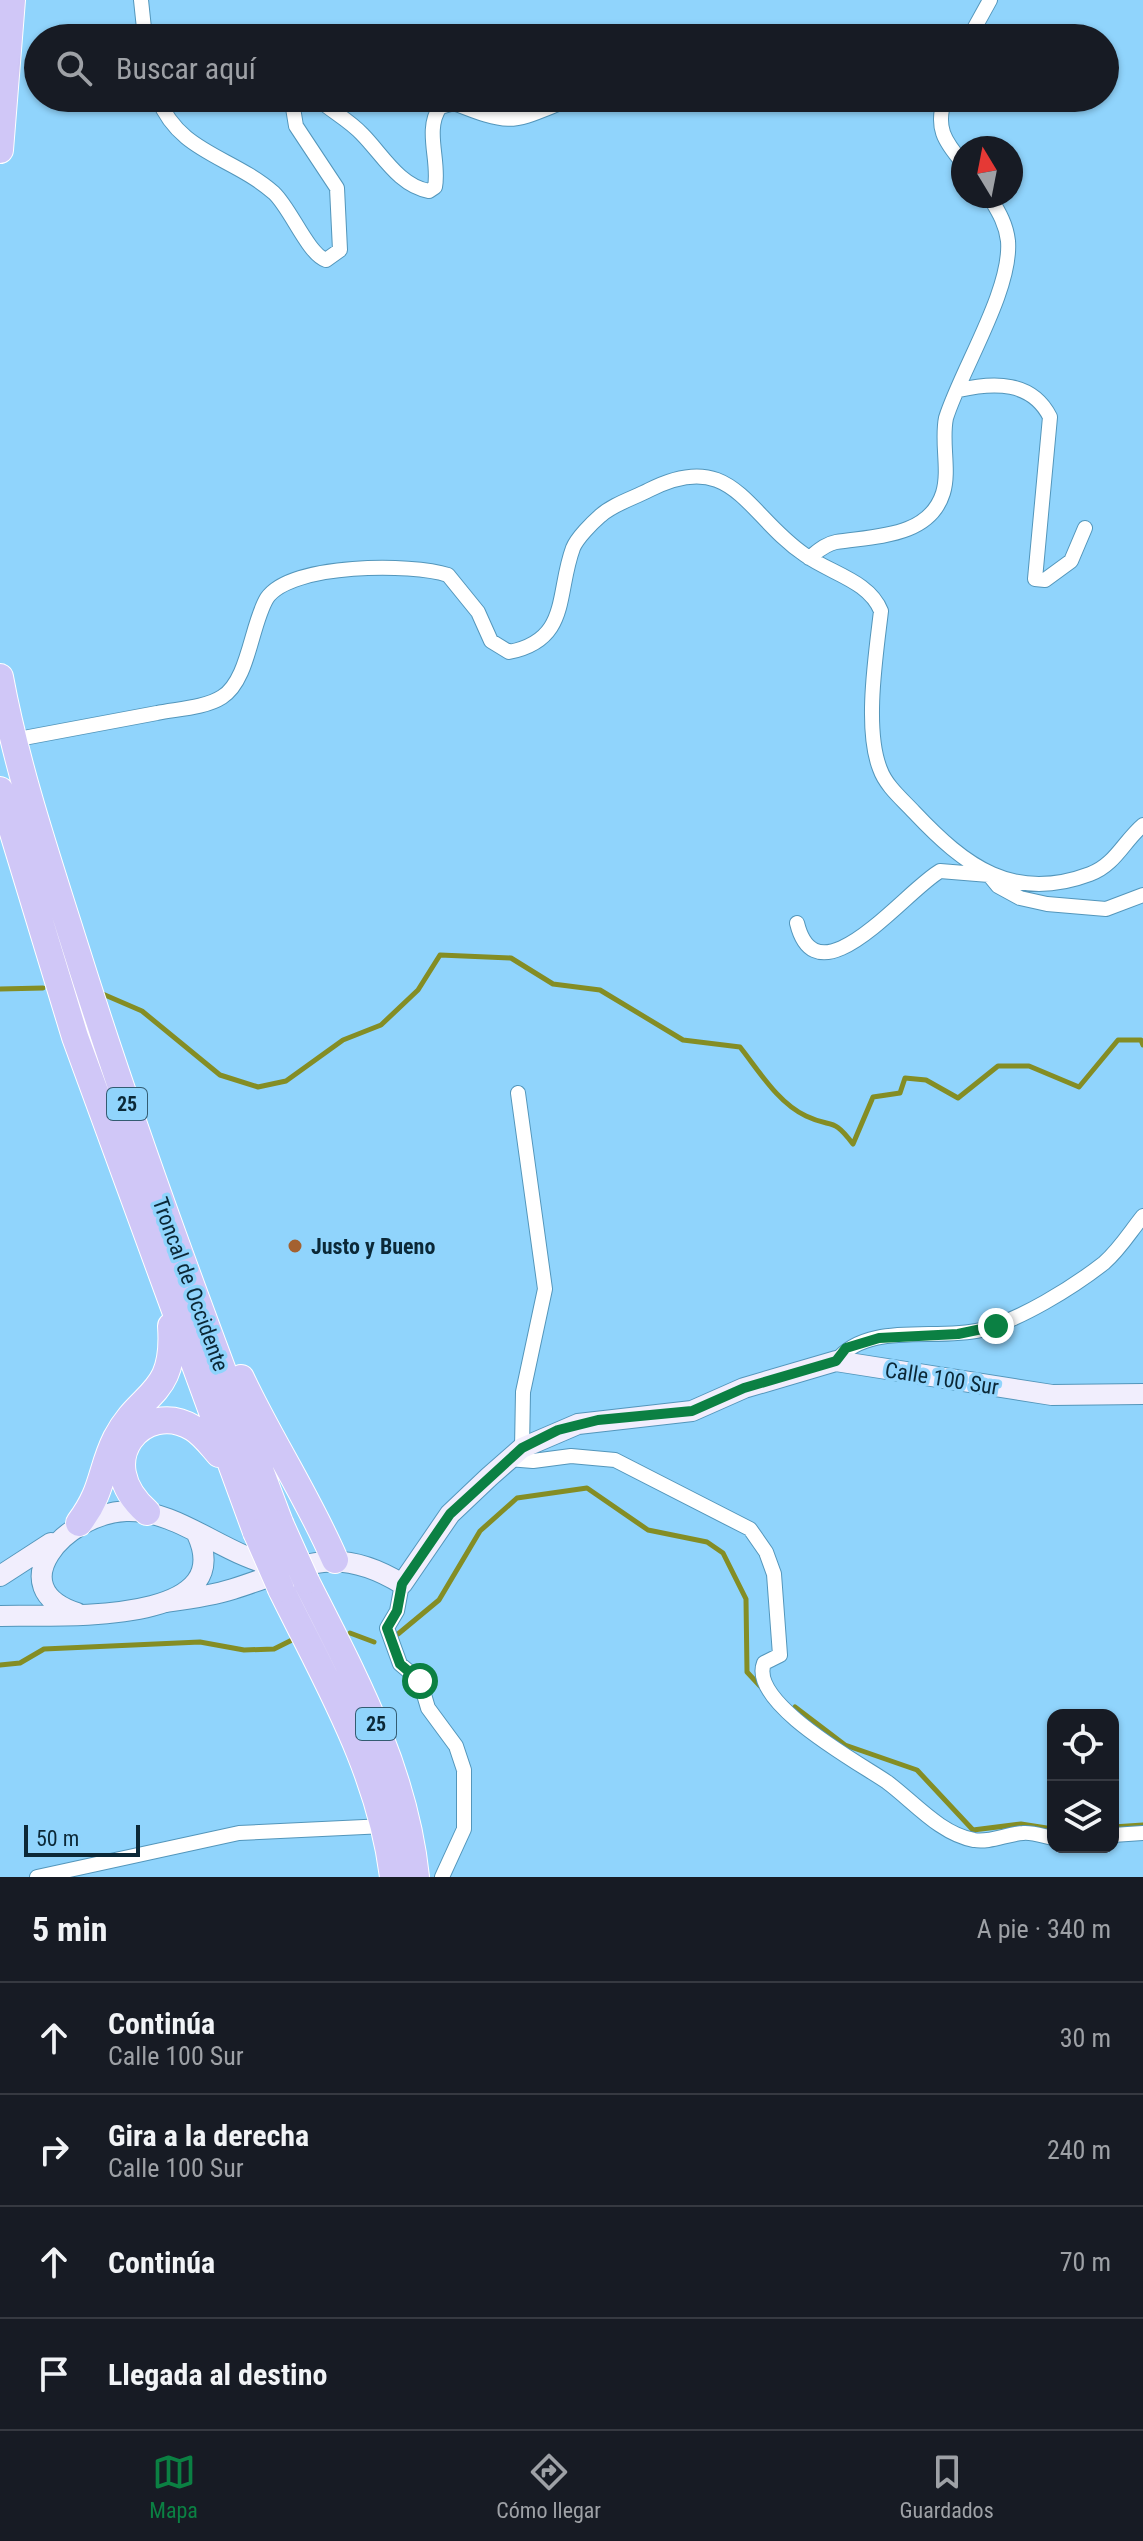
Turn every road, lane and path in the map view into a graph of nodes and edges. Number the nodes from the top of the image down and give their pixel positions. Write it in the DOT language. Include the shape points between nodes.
graph roads {
  1 [pos="12,0"];
  2 [pos="141,0"];
  3 [pos="990,0"];
  4 [pos="144,24"];
  5 [pos="977,24"];
  6 [pos="164,112"];
  7 [pos="294,112"];
  8 [pos="335,112"];
  9 [pos="438,112"];
  10 [pos="474,112"];
  11 [pos="538,112"];
  12 [pos="943,112"];
  13 [pos="951,149"];
  14 [pos="0,150"];
  15 [pos="996,208"];
  16 [pos="959,390"];
  17 [pos="1085,528"];
  18 [pos="809,558"];
  19 [pos="0,677"];
  20 [pos="13,740"];
  21 [pos="0,790"];
  22 [pos="1143,825"];
  23 [pos="989,875"];
  24 [pos="1143,895"];
  25 [pos="797,923"];
  26 [pos="518,1093"];
  27 [pos="154,1180"];
  28 [pos="1143,1216"];
  29 [pos="162,1283"];
  30 [pos="836,1361"];
  31 [pos="1143,1394"];
  32 [pos="515,1454"];
  33 [pos="229,1465"];
  34 [pos="147,1512"];
  35 [pos="79,1523"];
  36 [pos="268,1527"];
  37 [pos="197,1534"];
  38 [pos="54,1542"];
  39 [pos="335,1560"];
  40 [pos="0,1576"];
  41 [pos="292,1580"];
  42 [pos="402,1584"];
  43 [pos="166,1602"];
  44 [pos="77,1613"];
  45 [pos="0,1616"];
  46 [pos="385,1826"];
  47 [pos="1143,1833"];
  48 [pos="1119,1835"];
  49 [pos="1047,1837"];
  50 [pos="37,1877"];
  51 [pos="393,1877"];
  52 [pos="416,1877"];
  53 [pos="442,1877"];
  1 -- 14 [label="highway"];
  2 -- 4 [label="street"];
  3 -- 5 [label="street"];
  6 -- 7 [label="street" via="171,127 278,197 326,260 340,250 337,188 296,126"];
  8 -- 9 [label="street" via="391,168 429,191 437,175 433,126"];
  10 -- 11 [label="street" via="507,121"];
  12 -- 13 [label="street" via="941,131"];
  15 -- 16 [label="street" via="1008,256"];
  16 -- 17 [label="street" via="988,383 1019,388 1042,401 1050,417 1035,579 1045,580 1071,561"];
  16 -- 18 [label="street" via="942,442 945,484 930,515 911,527 826,546"];
  18 -- 20 [label="street" via="786,542 738,489 708,476 668,480 602,514 573,545 552,630 531,648 509,652 491,641 478,612 448,575 395,565 330,573 287,582 268,597 238,674 222,697"];
  18 -- 23 [label="street" via="862,584 881,611 874,738 887,783 934,832"];
  19 -- 20 [label="highway, Troncal de Occidente / 25"];
  20 -- 27 [label="highway, Troncal de Occidente / 25" via="102,1033"];
  21 -- 29 [label="highway, Troncal de Occidente / 25" via="75,1037"];
  22 -- 23 [label="street" via="1114,860 1093,874 1032,885"];
  23 -- 24 [label="street" via="1020,898 1047,904 1106,909"];
  23 -- 25 [label="street" via="940,871 850,944 828,954 814,953 802,943"];
  26 -- 32 [label="street" via="545,1289"];
  27 -- 36 [label="highway, Troncal de Occidente / 25"];
  27 -- 39 [label="highway" via="247,1390 312,1505"];
  28 -- 30 [label="street" via="1103,1264 1023,1314 970,1332 865,1342 846,1348"];
  29 -- 33 [label="highway, Troncal de Occidente / 25"];
  29 -- 35 [label="highway" via="172,1345 164,1378 115,1440 100,1491"];
  30 -- 31 [label="street, Calle 100 Sur" via="1052,1395"];
  30 -- 32 [label="street, Calle 100 Sur" via="744,1388 692,1411 578,1424"];
  32 -- 42 [label="street, Calle 100 Sur" via="450,1514"];
  32 -- 49 [label="street" via="533,1461 571,1456 615,1460 750,1529 766,1552 776,1585 780,1655 764,1663 762,1675 774,1696 810,1733 947,1829 975,1840 1024,1833"];
  33 -- 34 [label="highway" via="196,1429 170,1421 147,1425 125,1446 120,1473 130,1497"];
  33 -- 36 [label="highway, Troncal de Occidente / 25"];
  34 -- 35 [label="street" via="112,1513"];
  34 -- 37 [label="street"];
  35 -- 38 [label="street"];
  36 -- 41 [label="highway, Troncal de Occidente / 25, bridge"];
  37 -- 41 [label="street"];
  37 -- 43 [label="street" via="204,1562 200,1577 180,1598"];
  38 -- 40 [label="street"];
  38 -- 44 [label="street" via="41,1565 45,1591 64,1609"];
  39 -- 41 [label="street"];
  39 -- 42 [label="street" via="358,1563"];
  41 -- 43 [label="street"];
  41 -- 46 [label="highway, Troncal de Occidente / 25" via="362,1753"];
  41 -- 52 [label="highway, Troncal de Occidente / 25" via="385,1746 408,1823"];
  42 -- 53 [label="street, Calle 100 Sur" via="387,1628 400,1664 420,1681 428,1708 456,1746 464,1770 464,1829"];
  43 -- 44 [label="street" via="107,1614"];
  44 -- 45 [label="street"];
  46 -- 50 [label="street" via="239,1833"];
  46 -- 51 [label="highway, Troncal de Occidente / 25"];
  47 -- 48 [label="street"];
}
